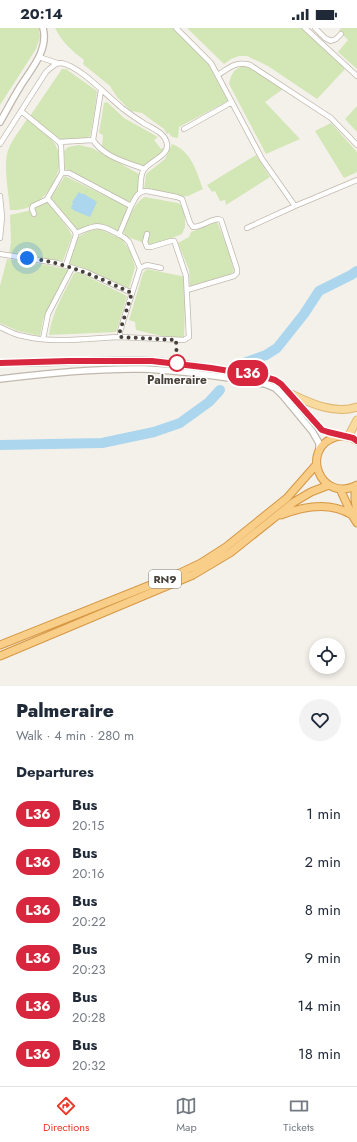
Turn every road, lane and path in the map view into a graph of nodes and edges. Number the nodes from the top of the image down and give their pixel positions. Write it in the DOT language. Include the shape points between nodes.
graph roads {
  1 [pos="43,28"];
  2 [pos="177,28"];
  3 [pos="305,28"];
  4 [pos="315,28"];
  5 [pos="341,34"];
  6 [pos="39,56"];
  7 [pos="57,63"];
  8 [pos="218,75"];
  9 [pos="357,76"];
  10 [pos="101,90"];
  11 [pos="232,102"];
  12 [pos="21,111"];
  13 [pos="0,122"];
  14 [pos="184,129"];
  15 [pos="93,140"];
  16 [pos="59,142"];
  17 [pos="0,144"];
  18 [pos="357,145"];
  19 [pos="144,169"];
  20 [pos="62,173"];
  21 [pos="357,180"];
  22 [pos="140,192"];
  23 [pos="0,196"];
  24 [pos="47,198"];
  25 [pos="131,206"];
  26 [pos="295,206"];
  27 [pos="34,214"];
  28 [pos="247,228"];
  29 [pos="76,233"];
  30 [pos="147,234"];
  31 [pos="119,235"];
  32 [pos="0,238"];
  33 [pos="0,254"];
  34 [pos="66,265"];
  35 [pos="72,268"];
  36 [pos="140,268"];
  37 [pos="161,268"];
  38 [pos="187,290"];
  39 [pos="132,293"];
  40 [pos="0,327"];
  41 [pos="120,337"];
  42 [pos="43,339"];
  43 [pos="0,363"];
  44 [pos="0,379"];
  45 [pos="290,394"];
  46 [pos="357,407"];
  47 [pos="357,420"];
  48 [pos="345,436"];
  49 [pos="357,441"];
  50 [pos="319,452"];
  51 [pos="316,465"];
  52 [pos="329,485"];
  53 [pos="356,486"];
  54 [pos="340,489"];
  55 [pos="355,514"];
  56 [pos="275,518"];
  57 [pos="357,523"];
  58 [pos="0,645"];
  59 [pos="0,656"];
  1 -- 6 [label="street" via="44,43"];
  2 -- 8 [label="street" via="211,63"];
  3 -- 9 [label="street"];
  4 -- 5 [label="street" via="331,41"];
  6 -- 7 [label="street"];
  6 -- 13 [label="street"];
  7 -- 10 [label="street" via="79,71"];
  7 -- 12 [label="street" via="46,72"];
  8 -- 11 [label="street"];
  8 -- 18 [label="street" via="236,63 250,65 331,118"];
  10 -- 15 [label="street"];
  10 -- 19 [label="street" via="129,114 165,138 167,144 164,154"];
  11 -- 14 [label="street"];
  11 -- 26 [label="street" via="262,159"];
  12 -- 16 [label="street"];
  12 -- 17 [label="street"];
  15 -- 16 [label="street"];
  15 -- 19 [label="street" via="104,152"];
  16 -- 20 [label="street"];
  19 -- 22 [label="street"];
  20 -- 24 [label="street"];
  20 -- 25 [label="street" via="69,173"];
  21 -- 26 [label="street"];
  22 -- 25 [label="street"];
  22 -- 38 [label="street" via="143,190 182,200 192,227 218,219 222,223 237,273"];
  23 -- 32 [label="street"];
  24 -- 27 [label="street" via="32,206"];
  24 -- 29 [label="street"];
  25 -- 31 [label="street"];
  26 -- 28 [label="street"];
  29 -- 31 [label="street" via="98,225"];
  29 -- 34 [label="street"];
  30 -- 38 [label="street" via="147,247 174,241 185,270"];
  31 -- 36 [label="street" via="129,242"];
  33 -- 34 [label="street"];
  34 -- 35 [label="street"];
  35 -- 39 [label="street" via="97,276"];
  35 -- 42 [label="street" via="48,314"];
  36 -- 37 [label="street" via="147,265"];
  36 -- 39 [label="street"];
  38 -- 41 [label="street" via="187,339"];
  39 -- 41 [label="street"];
  40 -- 42 [label="street" via="24,337"];
  41 -- 42 [label="street"];
  43 -- 45 [label="street" via="142,360 261,376 275,380"];
  44 -- 50 [label="street" via="68,371 142,369 258,383 270,386 283,396 315,436 319,443"];
  45 -- 46 [label="main road" via="334,409"];
  45 -- 48 [label="street" via="322,430"];
  47 -- 48 [label="main road"];
  48 -- 49 [label="highway"];
  48 -- 50 [label="highway" via="326,442"];
  50 -- 51 [label="highway, RN9"];
  51 -- 52 [label="highway" via="320,476"];
  51 -- 58 [label="highway, RN9" via="288,498 226,548 201,563"];
  52 -- 54 [label="highway"];
  52 -- 56 [label="highway, RN9" via="303,496"];
  53 -- 54 [label="highway"];
  53 -- 55 [label="highway"];
  54 -- 55 [label="highway"];
  55 -- 56 [label="highway" via="338,508 320,506"];
  55 -- 57 [label="highway"];
  56 -- 59 [label="highway, RN9" via="230,553 193,575"];
}
